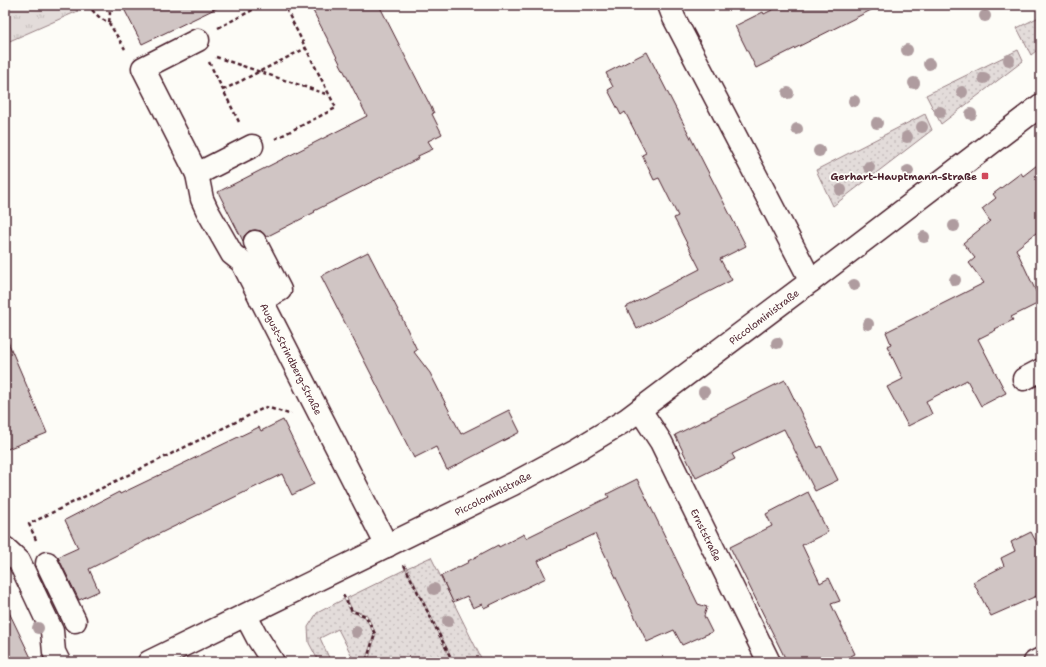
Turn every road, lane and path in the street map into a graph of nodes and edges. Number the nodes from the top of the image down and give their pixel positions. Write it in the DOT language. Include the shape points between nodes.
graph roads {
  1 [pos="87,5"];
  2 [pos="106,5"];
  3 [pos="262,5"];
  4 [pos="284,5"];
  5 [pos="669,5"];
  6 [pos="108,23"];
  7 [pos="201,46"];
  8 [pos="306,48"];
  9 [pos="143,68"];
  10 [pos="260,71"];
  11 [pos="223,90"];
  12 [pos="330,95"];
  13 [pos="1041,105"];
  14 [pos="252,146"];
  15 [pos="197,174"];
  16 [pos="255,242"];
  17 [pos="811,282"];
  18 [pos="261,300"];
  19 [pos="313,403"];
  20 [pos="640,410"];
  21 [pos="387,546"];
  22 [pos="5,548"];
  23 [pos="47,563"];
  24 [pos="406,569"];
  25 [pos="61,590"];
  26 [pos="345,598"];
  27 [pos="38,601"];
  28 [pos="246,616"];
  29 [pos="75,621"];
  30 [pos="1041,658"];
  31 [pos="59,662"];
  32 [pos="150,662"];
  33 [pos="273,662"];
  34 [pos="366,662"];
  35 [pos="453,662"];
  36 [pos="769,662"];
  37 [pos="1035,662"];
  1 -- 6 [label="path"];
  2 -- 6 [label="path" via="110,13"];
  3 -- 7 [label="path" via="201,36"];
  4 -- 8 [label="path"];
  5 -- 17 [label="street"];
  6 -- 9 [label="path" via="136,66"];
  7 -- 9 [label="street"];
  7 -- 10 [label="path"];
  7 -- 11 [label="path"];
  8 -- 10 [label="path"];
  8 -- 12 [label="path"];
  9 -- 15 [label="street, August-Strindberg-Straße"];
  10 -- 11 [label="path"];
  10 -- 12 [label="path"];
  11 -- 14 [label="path"];
  12 -- 14 [label="path" via="336,108 258,148"];
  13 -- 17 [label="street, Piccoloministraße"];
  14 -- 15 [label="street"];
  15 -- 18 [label="street, August-Strindberg-Straße" via="207,210 241,274"];
  16 -- 18 [label="street" via="280,290"];
  17 -- 20 [label="street, Piccoloministraße"];
  18 -- 19 [label="street, August-Strindberg-Straße"];
  19 -- 21 [label="street, August-Strindberg-Straße"];
  19 -- 23 [label="path" via="289,414 266,407 29,524"];
  20 -- 21 [label="street, Piccoloministraße" via="547,466"];
  20 -- 36 [label="street, Ernststraße" via="661,442"];
  21 -- 28 [label="street, Piccoloministraße"];
  22 -- 27 [label="street" via="19,561"];
  23 -- 25 [label="street"];
  24 -- 35 [label="path"];
  25 -- 27 [label="street"];
  25 -- 29 [label="street"];
  26 -- 34 [label="path" via="352,611 366,616 375,634"];
  27 -- 31 [label="street" via="52,631 54,652"];
  28 -- 32 [label="street, Piccoloministraße"];
  28 -- 33 [label="street"];
  30 -- 37 [label="street"];
}
